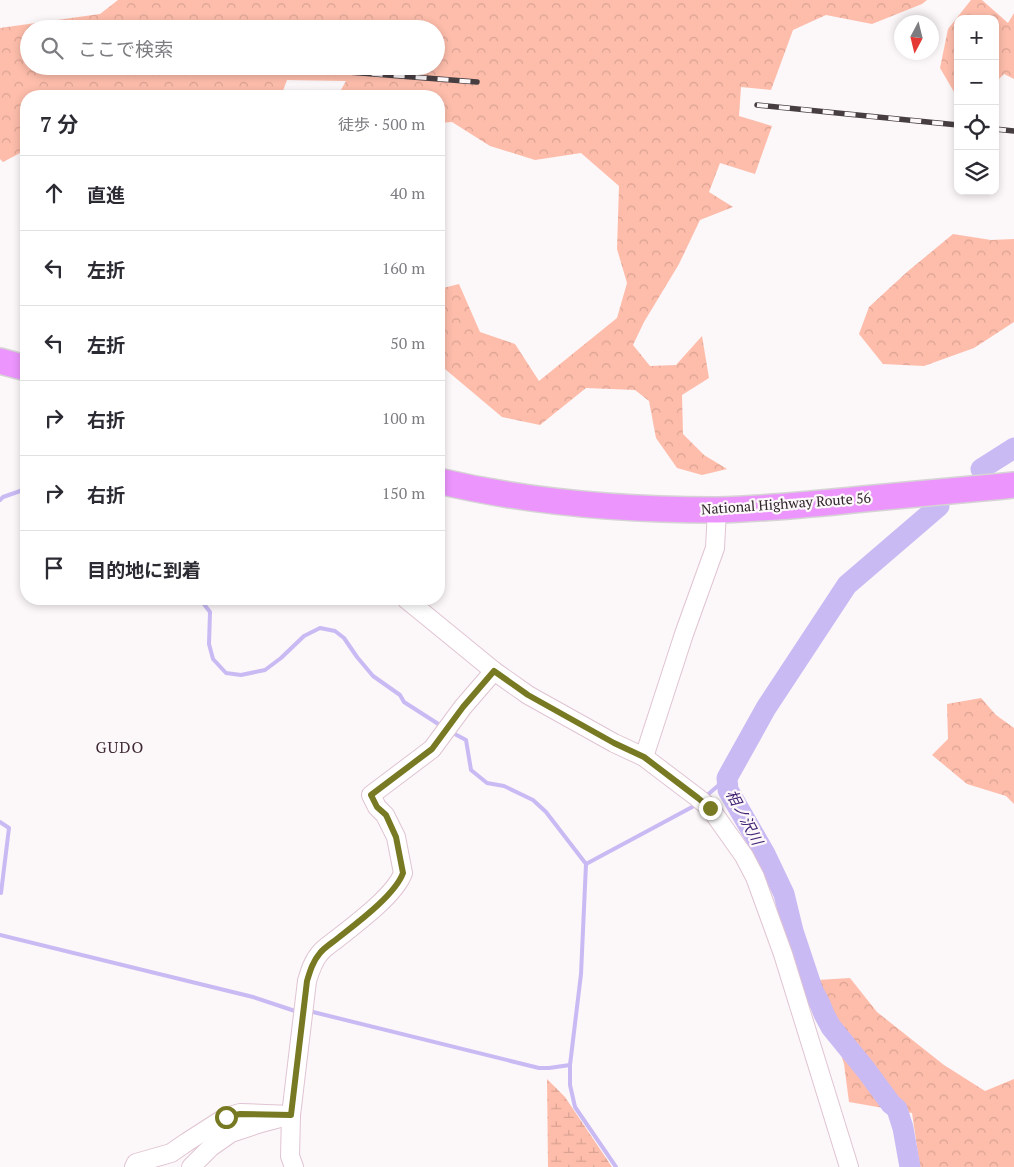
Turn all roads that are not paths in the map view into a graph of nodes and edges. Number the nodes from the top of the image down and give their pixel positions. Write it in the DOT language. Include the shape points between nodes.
graph roads {
  1 [pos="0,361"];
  2 [pos="20,366"];
  3 [pos="445,482"];
  4 [pos="1014,485"];
  5 [pos="717,510"];
  6 [pos="413,605"];
  7 [pos="494,671"];
  8 [pos="644,757"];
  9 [pos="291,1115"];
  10 [pos="166,1160"];
  11 [pos="134,1167"];
  12 [pos="191,1167"];
  13 [pos="294,1167"];
  14 [pos="849,1167"];
  1 -- 2 [label="highway"];
  3 -- 5 [label="highway, National Highway Route 56" via="556,501"];
  4 -- 5 [label="highway, National Highway Route 56"];
  5 -- 8 [label="street" via="715,548"];
  6 -- 7 [label="street"];
  7 -- 8 [label="street" via="528,695"];
  7 -- 9 [label="street" via="432,749 371,795 386,815 396,837 403,873 392,891 320,952 312,965 307,981"];
  8 -- 14 [label="street" via="704,803 744,856 755,877 783,954"];
  9 -- 10 [label="street" via="240,1114 226,1117"];
  9 -- 12 [label="street" via="231,1133"];
  9 -- 13 [label="street" via="290,1156"];
  10 -- 11 [label="street" via="136,1164"];
}
